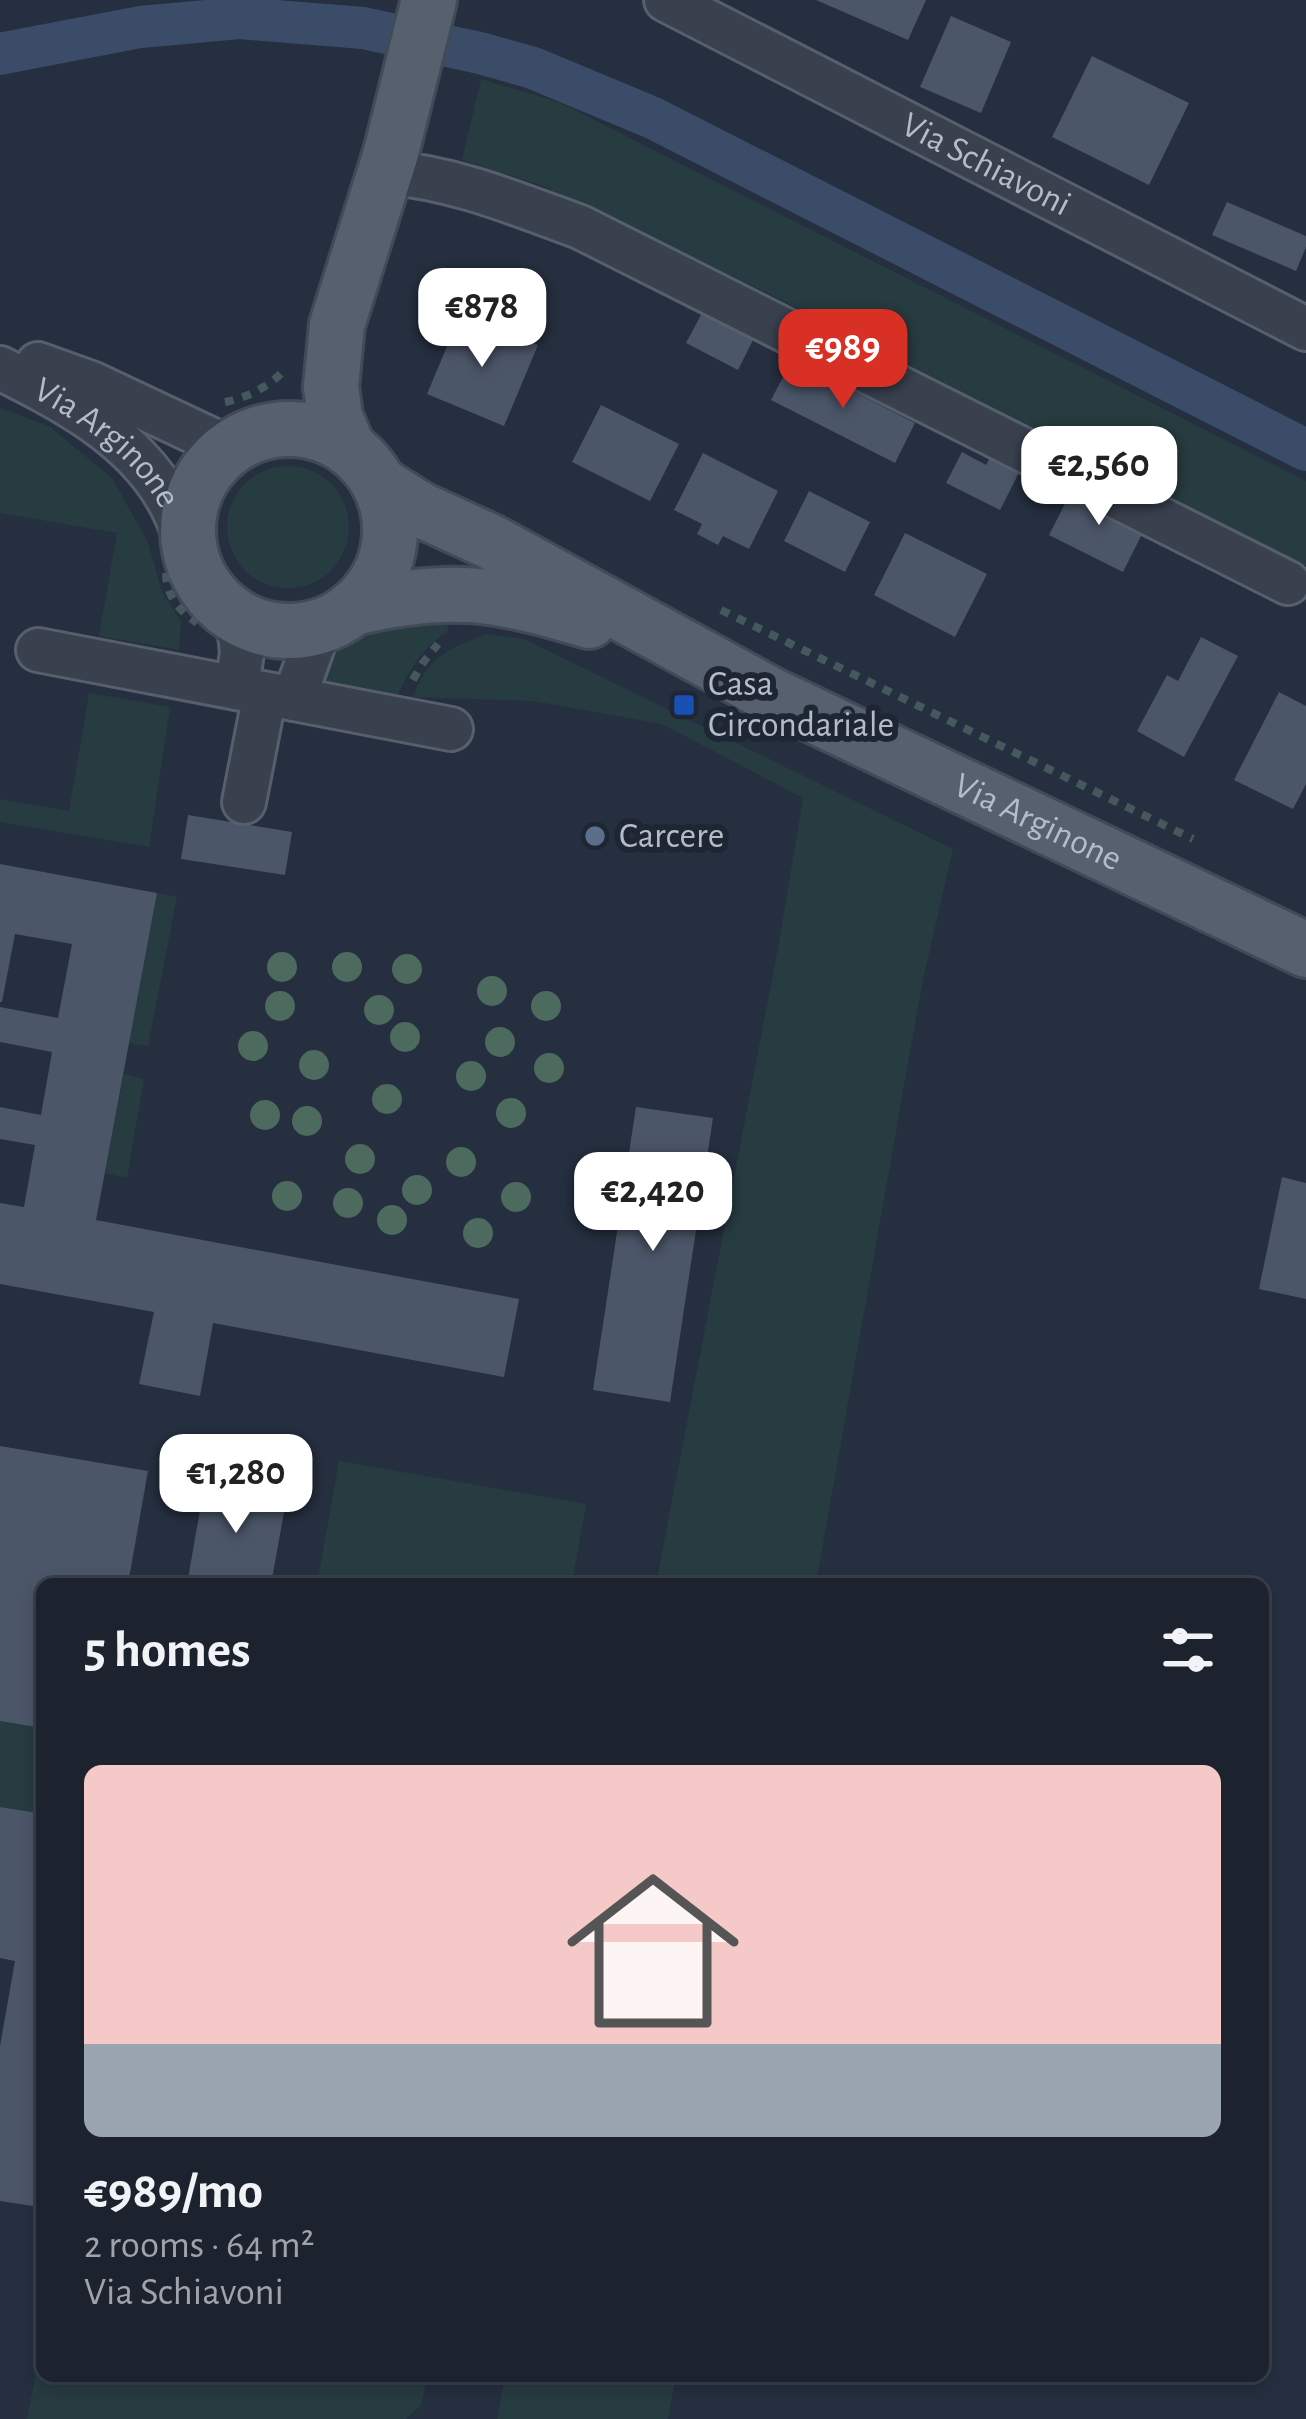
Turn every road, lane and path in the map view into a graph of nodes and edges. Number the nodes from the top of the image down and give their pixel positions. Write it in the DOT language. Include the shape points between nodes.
graph roads {
  1 [pos="429,0"];
  2 [pos="665,0"];
  3 [pos="388,162"];
  4 [pos="337,325"];
  5 [pos="1306,329"];
  6 [pos="0,365"];
  7 [pos="287,367"];
  8 [pos="236,428"];
  9 [pos="364,466"];
  10 [pos="188,542"];
  11 [pos="1288,583"];
  12 [pos="710,604"];
  13 [pos="238,617"];
  14 [pos="336,617"];
  15 [pos="38,650"];
  16 [pos="265,694"];
  17 [pos="770,694"];
  18 [pos="451,729"];
  19 [pos="244,802"];
  20 [pos="1205,845"];
  21 [pos="1306,950"];
  1 -- 3 [label="main road"];
  2 -- 5 [label="street, Via Schiavoni"];
  3 -- 4 [label="main road"];
  3 -- 11 [label="street" via="580,227"];
  4 -- 8 [label="main road" via="294,398"];
  4 -- 9 [label="main road" via="335,417"];
  6 -- 8 [label="street, Via Arginone" via="36,364"];
  6 -- 10 [label="street, Via Arginone" via="83,412 140,460"];
  7 -- 8 [label="path" via="233,400"];
  8 -- 9 [label="main road, Via Arginone" via="324,435"];
  8 -- 10 [label="main road, Via Arginone" via="196,489"];
  9 -- 14 [label="main road" via="388,507 388,550 374,584"];
  9 -- 17 [label="main road, Via Arginone" via="418,509"];
  10 -- 13 [label="main road, Via Arginone" via="201,582"];
  12 -- 20 [label="path"];
  13 -- 14 [label="main road, Via Arginone" via="279,630"];
  13 -- 16 [label="street" via="242,652"];
  14 -- 16 [label="street"];
  14 -- 17 [label="main road, Via Arginone" via="404,596 524,602"];
  15 -- 16 [label="street"];
  16 -- 18 [label="street"];
  16 -- 19 [label="street"];
  17 -- 21 [label="main road, Via Arginone"];
}
